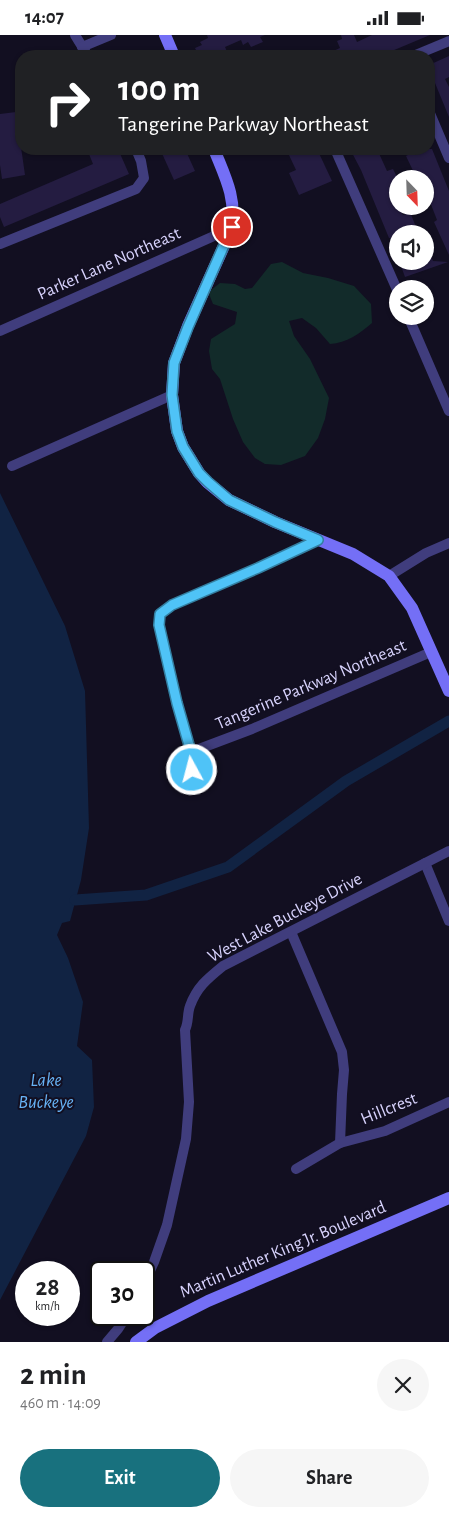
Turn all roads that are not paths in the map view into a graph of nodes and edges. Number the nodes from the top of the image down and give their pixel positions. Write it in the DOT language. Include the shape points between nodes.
graph roads {
  1 [pos="75,35"];
  2 [pos="111,35"];
  3 [pos="165,35"];
  4 [pos="449,41"];
  5 [pos="82,47"];
  6 [pos="84,50"];
  7 [pos="171,50"];
  8 [pos="427,50"];
  9 [pos="435,125"];
  10 [pos="138,155"];
  11 [pos="216,155"];
  12 [pos="338,155"];
  13 [pos="449,158"];
  14 [pos="232,227"];
  15 [pos="0,243"];
  16 [pos="393,280"];
  17 [pos="412,325"];
  18 [pos="0,331"];
  19 [pos="172,395"];
  20 [pos="449,411"];
  21 [pos="12,467"];
  22 [pos="318,540"];
  23 [pos="449,543"];
  24 [pos="389,576"];
  25 [pos="432,651"];
  26 [pos="449,691"];
  27 [pos="191,752"];
  28 [pos="192,770"];
  29 [pos="449,851"];
  30 [pos="425,863"];
  31 [pos="449,921"];
  32 [pos="291,932"];
  33 [pos="449,1102"];
  34 [pos="340,1143"];
  35 [pos="296,1169"];
  36 [pos="449,1198"];
  37 [pos="154,1261"];
  38 [pos="120,1326"];
  39 [pos="107,1342"];
  40 [pos="136,1342"];
  1 -- 5 [label="street"];
  2 -- 5 [label="street"];
  3 -- 7 [label="street"];
  4 -- 8 [label="street"];
  5 -- 6 [label="street"];
  9 -- 13 [label="street"];
  10 -- 15 [label="street" via="144,178 136,189"];
  11 -- 14 [label="street" via="231,196 234,210"];
  12 -- 16 [label="street"];
  14 -- 18 [label="street, Parker Lane Northeast"];
  14 -- 19 [label="street" via="174,363"];
  17 -- 20 [label="street"];
  19 -- 21 [label="street"];
  19 -- 22 [label="street" via="177,431 183,447 208,482 238,505"];
  22 -- 24 [label="street" via="353,554"];
  22 -- 27 [label="street" via="172,605 160,614 164,648"];
  23 -- 24 [label="street"];
  24 -- 25 [label="street" via="412,608"];
  25 -- 26 [label="street"];
  25 -- 27 [label="street, Tangerine Parkway Northeast"];
  27 -- 28 [label="street"];
  29 -- 30 [label="street, West Lake Buckeye Drive"];
  30 -- 31 [label="street"];
  30 -- 32 [label="street, West Lake Buckeye Drive"];
  32 -- 34 [label="street" via="342,1052"];
  32 -- 37 [label="street, West Lake Buckeye Drive" via="223,966 194,994 185,1029 186,1139 167,1225"];
  33 -- 34 [label="street, Hillcrest" via="385,1131"];
  34 -- 35 [label="street, Hillcrest"];
  36 -- 40 [label="street, Martin Luther King Jr. Boulevard" via="208,1301 162,1324"];
  38 -- 39 [label="street"];
}
